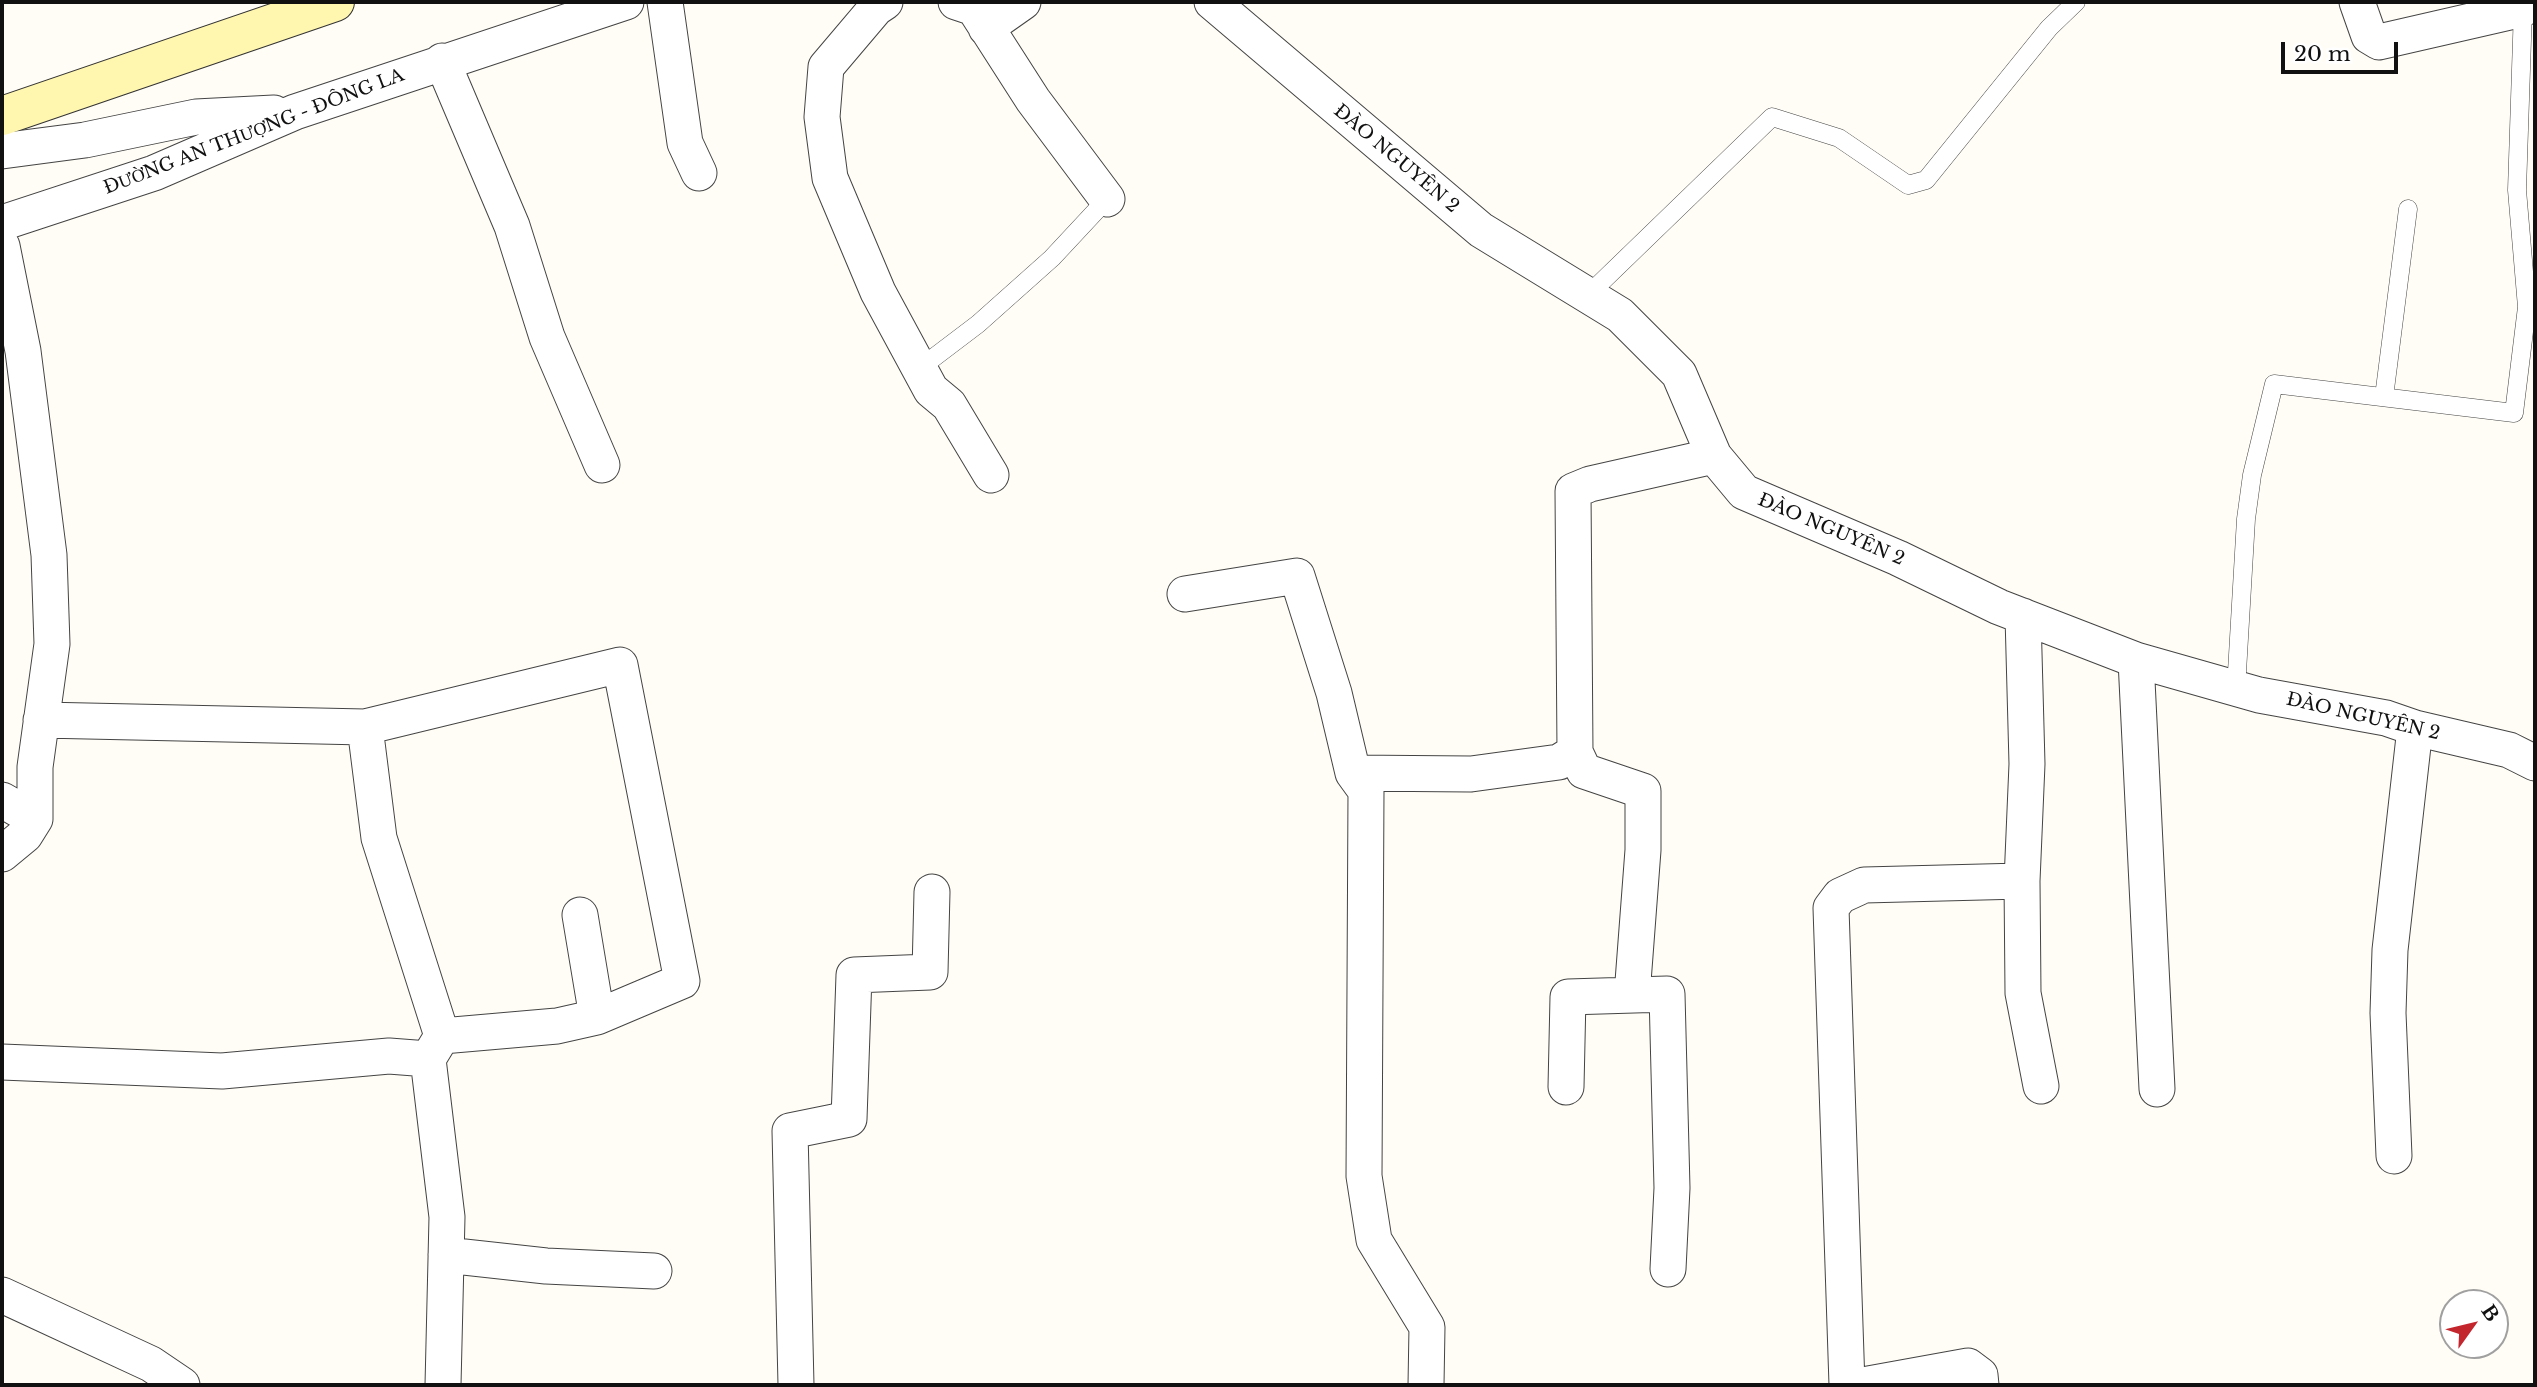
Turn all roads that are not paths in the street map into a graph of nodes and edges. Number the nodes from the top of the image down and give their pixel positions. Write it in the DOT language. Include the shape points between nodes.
graph roads {
  1 [pos="335,2"];
  2 [pos="626,2"];
  3 [pos="664,2"];
  4 [pos="885,2"];
  5 [pos="956,2"];
  6 [pos="1023,2"];
  7 [pos="1212,2"];
  8 [pos="2076,2"];
  9 [pos="2357,2"];
  10 [pos="2523,9"];
  11 [pos="986,28"];
  12 [pos="442,61"];
  13 [pos="295,112"];
  14 [pos="2,116"];
  15 [pos="2,151"];
  16 [pos="699,173"];
  17 [pos="1107,199"];
  18 [pos="2408,209"];
  19 [pos="2,223"];
  20 [pos="2,246"];
  21 [pos="1588,295"];
  22 [pos="920,369"];
  23 [pos="2384,397"];
  24 [pos="1714,456"];
  25 [pos="602,465"];
  26 [pos="991,475"];
  27 [pos="1185,594"];
  28 [pos="2023,616"];
  29 [pos="2136,660"];
  30 [pos="2236,689"];
  31 [pos="41,720"];
  32 [pos="365,727"];
  33 [pos="2415,728"];
  34 [pos="1576,752"];
  35 [pos="2535,763"];
  36 [pos="1353,774"];
  37 [pos="2,800"];
  38 [pos="35,819"];
  39 [pos="2,854"];
  40 [pos="2022,881"];
  41 [pos="932,892"];
  42 [pos="580,915"];
  43 [pos="1632,995"];
  44 [pos="597,1017"];
  45 [pos="435,1047"];
  46 [pos="2,1062"];
  47 [pos="2041,1086"];
  48 [pos="1566,1087"];
  49 [pos="2157,1089"];
  50 [pos="2394,1156"];
  51 [pos="446,1255"];
  52 [pos="1668,1269"];
  53 [pos="654,1271"];
  54 [pos="2,1295"];
  55 [pos="182,1385"];
  56 [pos="443,1385"];
  57 [pos="796,1385"];
  58 [pos="1426,1385"];
  59 [pos="1847,1385"];
  60 [pos="1863,1385"];
  61 [pos="1981,1385"];
  1 -- 14 [label="main road"];
  2 -- 12 [label="street, ĐƯỜNG AN THƯỢNG - ĐÔNG LA"];
  3 -- 16 [label="street" via="685,143"];
  4 -- 22 [label="street" via="826,66 822,117 830,178 878,292"];
  5 -- 11 [label="street" via="974,8"];
  6 -- 11 [label="street"];
  7 -- 21 [label="street, ĐÀO NGUYÊN 2" via="1481,230"];
  8 -- 21 [label="lane" via="2049,28 1926,180 1908,185 1839,138 1772,117"];
  9 -- 10 [label="street" via="2369,36 2379,42"];
  10 -- 23 [label="lane" via="2517,190 2527,307 2514,413"];
  11 -- 17 [label="street"];
  12 -- 13 [label="street, ĐƯỜNG AN THƯỢNG - ĐÔNG LA"];
  12 -- 25 [label="street" via="512,226 547,337"];
  13 -- 15 [label="street" via="196,117"];
  13 -- 19 [label="street, ĐƯỜNG AN THƯỢNG - ĐÔNG LA" via="155,173"];
  17 -- 22 [label="lane" via="1043,266"];
  18 -- 23 [label="lane"];
  20 -- 31 [label="street" via="23,351 48,555 52,644"];
  21 -- 24 [label="street, ĐÀO NGUYÊN 2" via="1620,315 1679,374"];
  22 -- 26 [label="street" via="931,390 949,405"];
  23 -- 30 [label="lane" via="2274,384 2246,519"];
  24 -- 28 [label="street, ĐÀO NGUYÊN 2" via="1744,492"];
  24 -- 34 [label="street" via="1573,491"];
  27 -- 36 [label="street" via="1297,576 1334,693"];
  28 -- 29 [label="street, ĐÀO NGUYÊN 2"];
  28 -- 40 [label="street" via="2027,764"];
  29 -- 30 [label="street, ĐÀO NGUYÊN 2"];
  29 -- 49 [label="street"];
  30 -- 33 [label="street, ĐÀO NGUYÊN 2" via="2386,718"];
  31 -- 32 [label="street"];
  31 -- 38 [label="street"];
  32 -- 44 [label="street" via="620,665 682,981"];
  32 -- 45 [label="street" via="379,838"];
  33 -- 35 [label="street, ĐÀO NGUYÊN 2" via="2509,750"];
  33 -- 50 [label="street" via="2389,975"];
  34 -- 36 [label="street" via="1559,762 1471,774"];
  34 -- 43 [label="street" via="1584,771 1643,791"];
  36 -- 58 [label="street" via="1366,791 1364,1176 1374,1240 1427,1327"];
  37 -- 38 [label="street"];
  38 -- 39 [label="street" via="25,835"];
  40 -- 47 [label="street" via="2023,993"];
  40 -- 59 [label="street" via="1864,885 1840,896 1831,908"];
  41 -- 57 [label="street" via="930,972 854,975 849,1119 790,1131"];
  42 -- 44 [label="street"];
  43 -- 48 [label="street" via="1568,997"];
  43 -- 52 [label="street" via="1667,994 1672,1188"];
  44 -- 45 [label="street"];
  45 -- 46 [label="street" via="389,1056 222,1070"];
  45 -- 51 [label="street"];
  51 -- 53 [label="street"];
  51 -- 56 [label="street"];
  54 -- 55 [label="street" via="151,1364"];
  60 -- 61 [label="street" via="1968,1366 1980,1375"];
}
